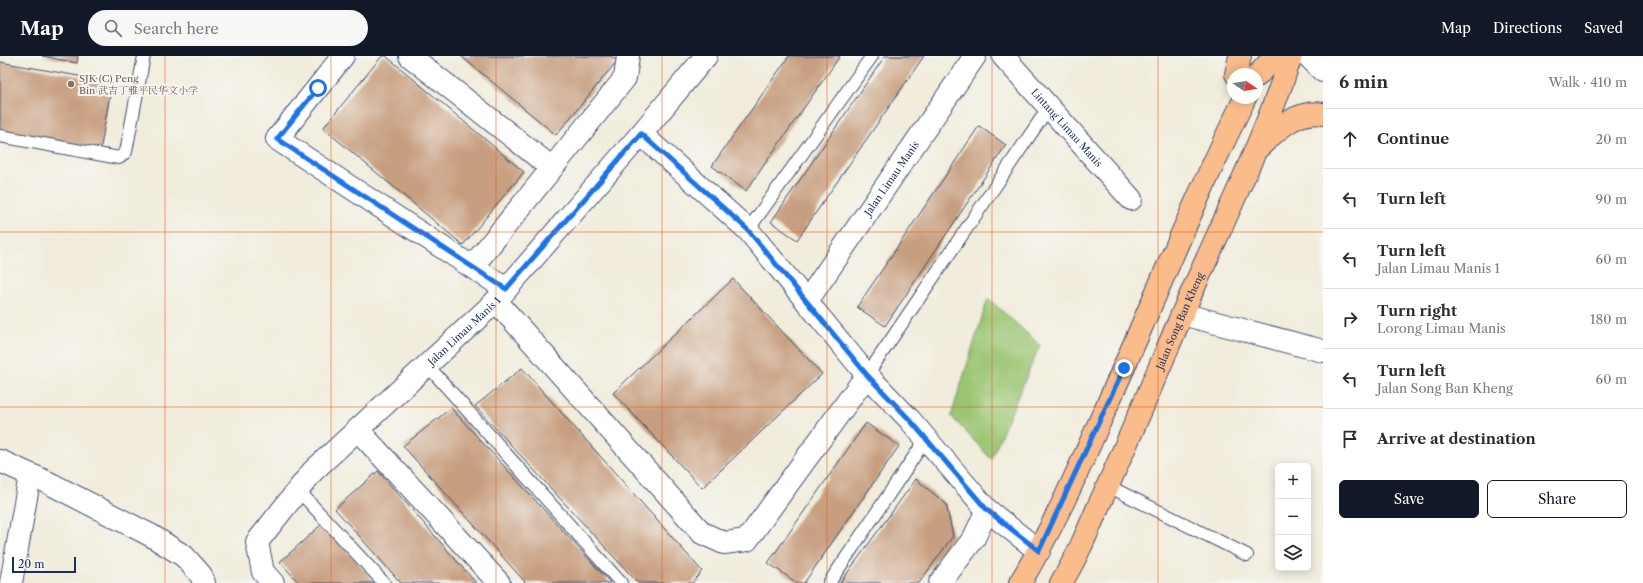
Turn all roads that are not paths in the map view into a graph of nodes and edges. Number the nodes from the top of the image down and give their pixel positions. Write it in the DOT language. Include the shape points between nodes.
graph roads {
  1 [pos="144,56"];
  2 [pos="343,56"];
  3 [pos="410,56"];
  4 [pos="628,56"];
  5 [pos="872,56"];
  6 [pos="976,56"];
  7 [pos="1003,56"];
  8 [pos="1240,56"];
  9 [pos="1275,56"];
  10 [pos="1291,56"];
  11 [pos="1308,56"];
  12 [pos="701,58"];
  13 [pos="1237,68"];
  14 [pos="1263,69"];
  15 [pos="1323,71"];
  16 [pos="1228,104"];
  17 [pos="1242,104"];
  18 [pos="1049,107"];
  19 [pos="1323,114"];
  20 [pos="641,134"];
  21 [pos="0,136"];
  22 [pos="1255,151"];
  23 [pos="1215,157"];
  24 [pos="552,168"];
  25 [pos="1131,199"];
  26 [pos="748,230"];
  27 [pos="472,267"];
  28 [pos="501,295"];
  29 [pos="807,301"];
  30 [pos="1182,314"];
  31 [pos="1323,351"];
  32 [pos="427,365"];
  33 [pos="867,375"];
  34 [pos="358,430"];
  35 [pos="926,439"];
  36 [pos="0,461"];
  37 [pos="30,475"];
  38 [pos="1108,486"];
  39 [pos="298,490"];
  40 [pos="987,510"];
  41 [pos="1039,551"];
  42 [pos="1247,555"];
  43 [pos="11,583"];
  44 [pos="204,583"];
  45 [pos="273,583"];
  46 [pos="384,583"];
  47 [pos="499,583"];
  48 [pos="621,583"];
  49 [pos="829,583"];
  50 [pos="940,583"];
  51 [pos="1020,583"];
  52 [pos="1061,583"];
  1 -- 21 [label="lane" via="126,152 119,158"];
  2 -- 27 [label="street" via="277,139"];
  3 -- 24 [label="street"];
  4 -- 24 [label="street" via="625,78"];
  5 -- 26 [label="lane"];
  6 -- 29 [label="street, Jalan Limau Manis"];
  7 -- 18 [label="street, Lintang Limau Manis"];
  8 -- 13 [label="main road"];
  9 -- 14 [label="main road"];
  10 -- 22 [label="main road, Jalan Song Ban Kheng"];
  11 -- 15 [label="street"];
  12 -- 20 [label="street, Jalan Limau Manis 1"];
  16 -- 23 [label="main road"];
  17 -- 23 [label="main road"];
  18 -- 25 [label="street, Lintang Limau Manis"];
  18 -- 33 [label="lane"];
  19 -- 22 [label="main road" via="1299,117 1282,125"];
  20 -- 26 [label="street"];
  20 -- 28 [label="street, Jalan Limau Manis 1"];
  22 -- 30 [label="main road, Jalan Song Ban Kheng"];
  23 -- 41 [label="main road" via="1118,382"];
  24 -- 27 [label="street"];
  26 -- 29 [label="street"];
  27 -- 28 [label="street"];
  28 -- 32 [label="street, Jalan Limau Manis 1"];
  28 -- 33 [label="street" via="702,533 724,543 747,540"];
  29 -- 33 [label="street"];
  30 -- 31 [label="street"];
  30 -- 38 [label="main road, Jalan Song Ban Kheng"];
  32 -- 34 [label="street, Jalan Limau Manis 1"];
  32 -- 48 [label="lane"];
  33 -- 35 [label="street"];
  34 -- 39 [label="street, Jalan Limau Manis 1" via="313,471"];
  34 -- 47 [label="street"];
  35 -- 40 [label="street"];
  35 -- 49 [label="lane"];
  36 -- 37 [label="street"];
  37 -- 43 [label="street"];
  37 -- 44 [label="street" via="152,536 178,552 201,575"];
  38 -- 42 [label="lane"];
  38 -- 52 [label="main road, Jalan Song Ban Kheng"];
  39 -- 45 [label="street, Jalan Limau Manis 1" via="257,542 262,572"];
  39 -- 46 [label="lane"];
  40 -- 41 [label="street"];
  40 -- 50 [label="street" via="974,538"];
  41 -- 51 [label="main road"];
}
